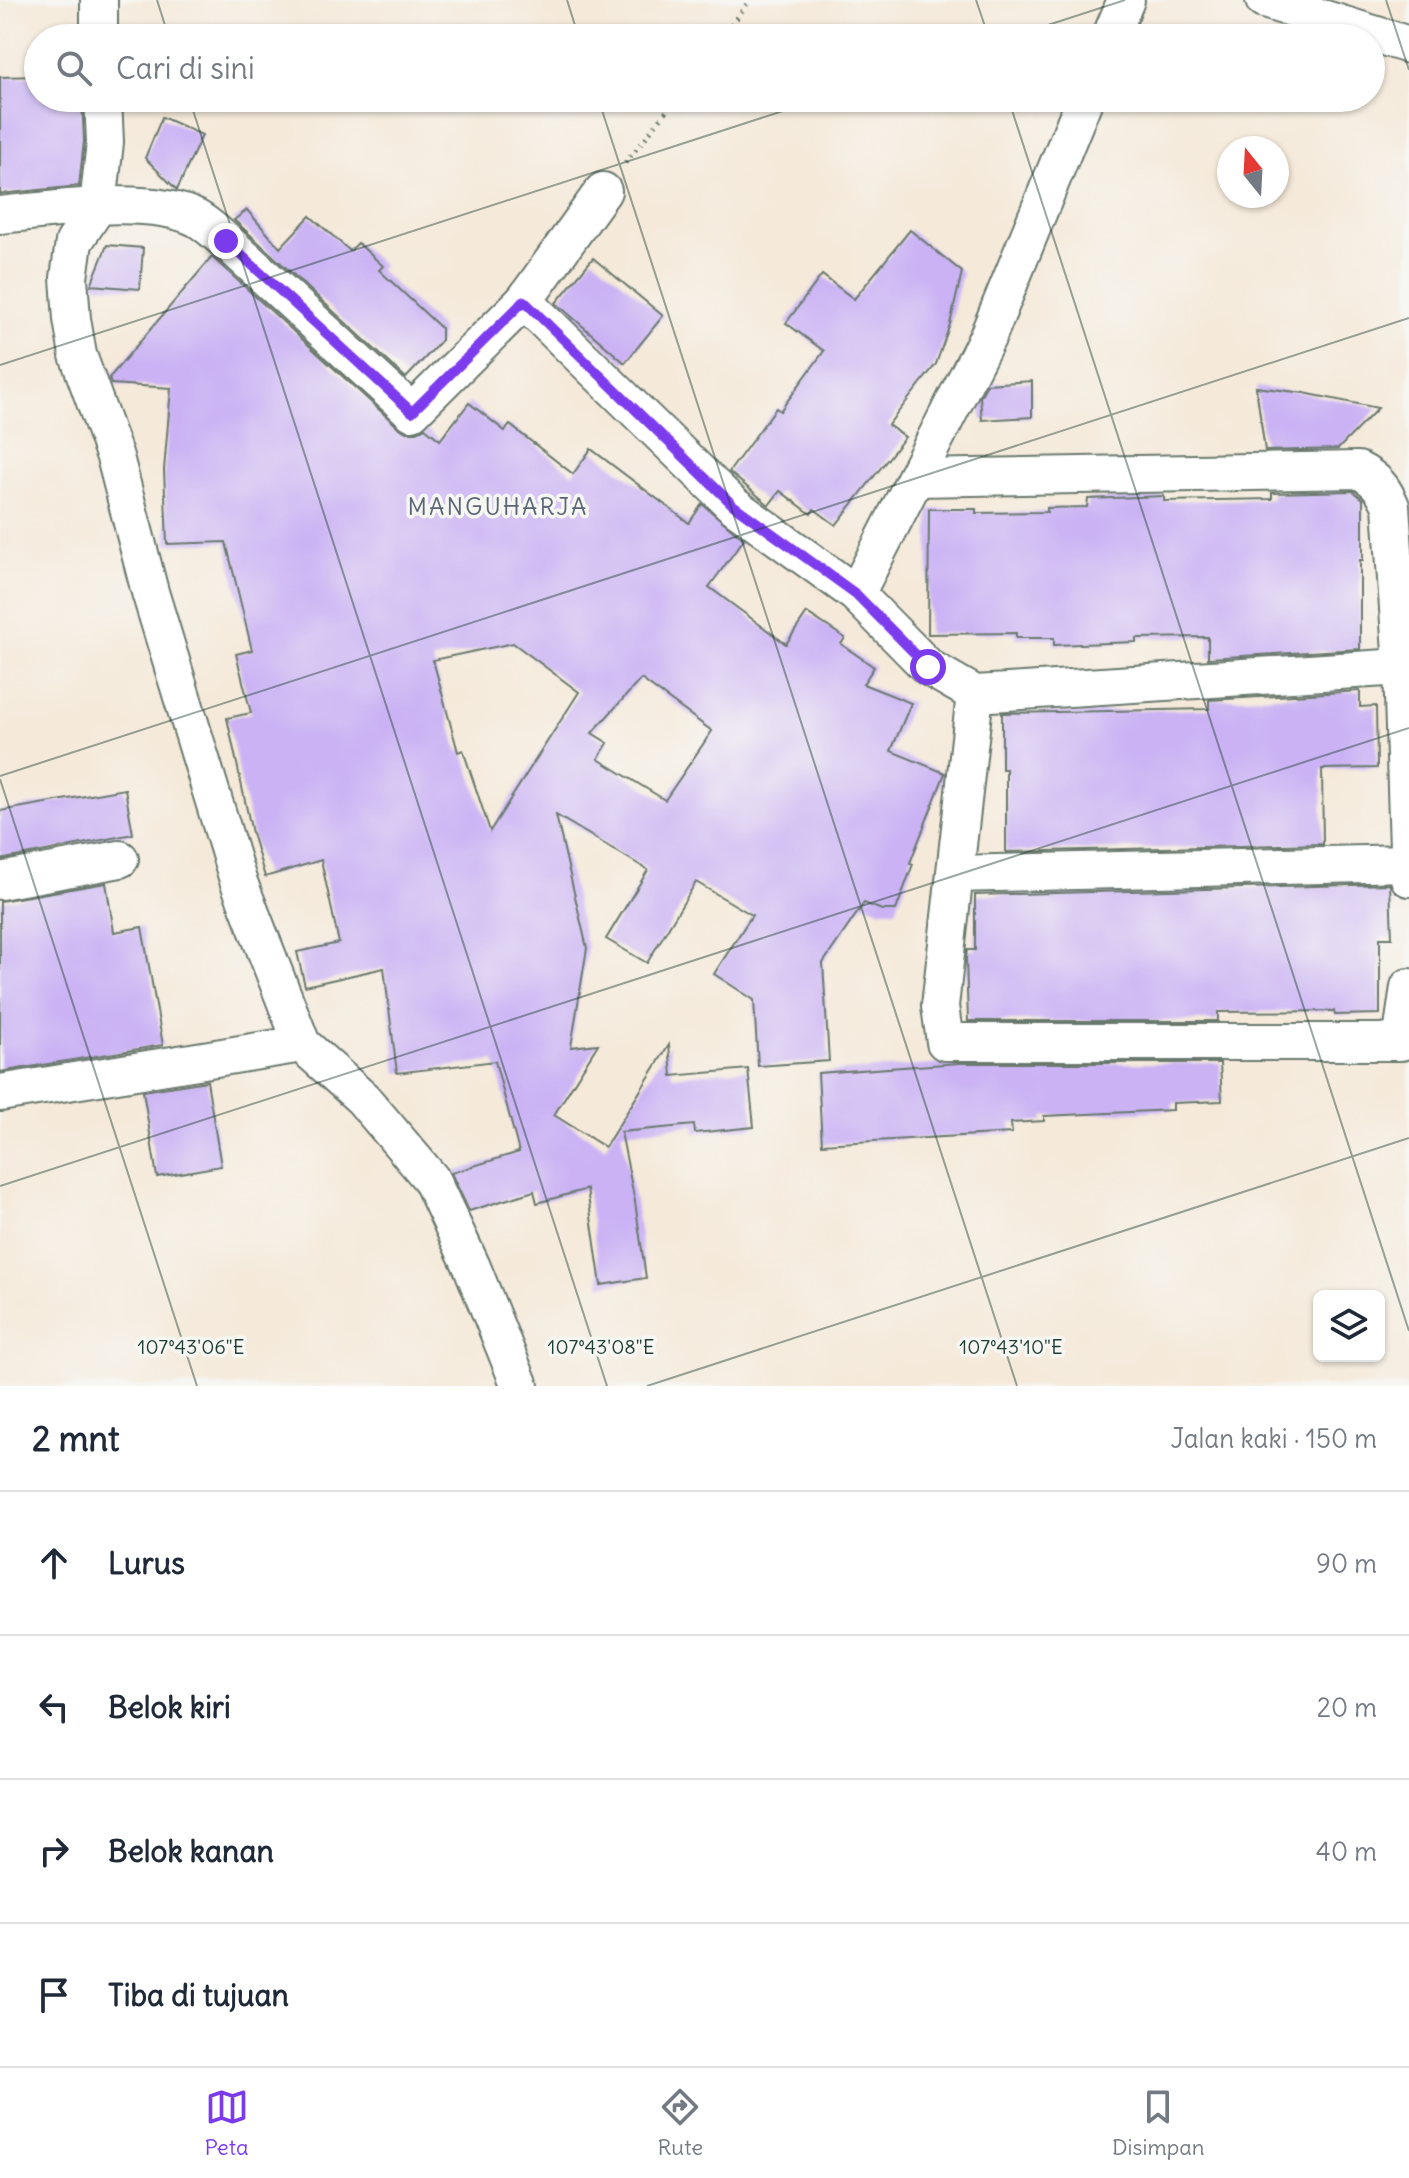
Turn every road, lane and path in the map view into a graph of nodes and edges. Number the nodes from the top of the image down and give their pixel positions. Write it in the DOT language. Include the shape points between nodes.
graph roads {
  1 [pos="99,0"];
  2 [pos="750,0"];
  3 [pos="1126,0"];
  4 [pos="1264,0"];
  5 [pos="99,24"];
  6 [pos="732,24"];
  7 [pos="1116,24"];
  8 [pos="1341,24"];
  9 [pos="1385,38"];
  10 [pos="1409,45"];
  11 [pos="104,112"];
  12 [pos="666,112"];
  13 [pos="1079,112"];
  14 [pos="603,191"];
  15 [pos="98,206"];
  16 [pos="0,215"];
  17 [pos="524,301"];
  18 [pos="916,478"];
  19 [pos="856,594"];
  20 [pos="1402,667"];
  21 [pos="975,694"];
  22 [pos="120,859"];
  23 [pos="1408,870"];
  24 [pos="955,874"];
  25 [pos="0,881"];
  26 [pos="1409,987"];
  27 [pos="1405,1042"];
  28 [pos="302,1044"];
  29 [pos="0,1093"];
  30 [pos="520,1386"];
  1 -- 5 [label="street"];
  2 -- 6 [label="path"];
  3 -- 7 [label="street"];
  4 -- 8 [label="street"];
  9 -- 10 [label="street"];
  11 -- 15 [label="street"];
  12 -- 14 [label="path"];
  13 -- 18 [label="street" via="988,336"];
  14 -- 17 [label="street"];
  15 -- 16 [label="street"];
  15 -- 17 [label="street" via="162,208 197,218 412,412"];
  15 -- 28 [label="street" via="74,242 69,278 78,355 115,457 150,592 238,880"];
  17 -- 19 [label="street" via="733,505"];
  18 -- 19 [label="street"];
  18 -- 20 [label="street" via="1358,470 1374,478 1391,506"];
  19 -- 21 [label="street" via="928,667"];
  20 -- 21 [label="street"];
  20 -- 23 [label="street"];
  21 -- 24 [label="street"];
  22 -- 25 [label="street"];
  23 -- 24 [label="street"];
  24 -- 27 [label="street" via="940,1006 945,1042"];
  26 -- 27 [label="street"];
  28 -- 29 [label="street"];
  28 -- 30 [label="street" via="363,1099 431,1179"];
}
